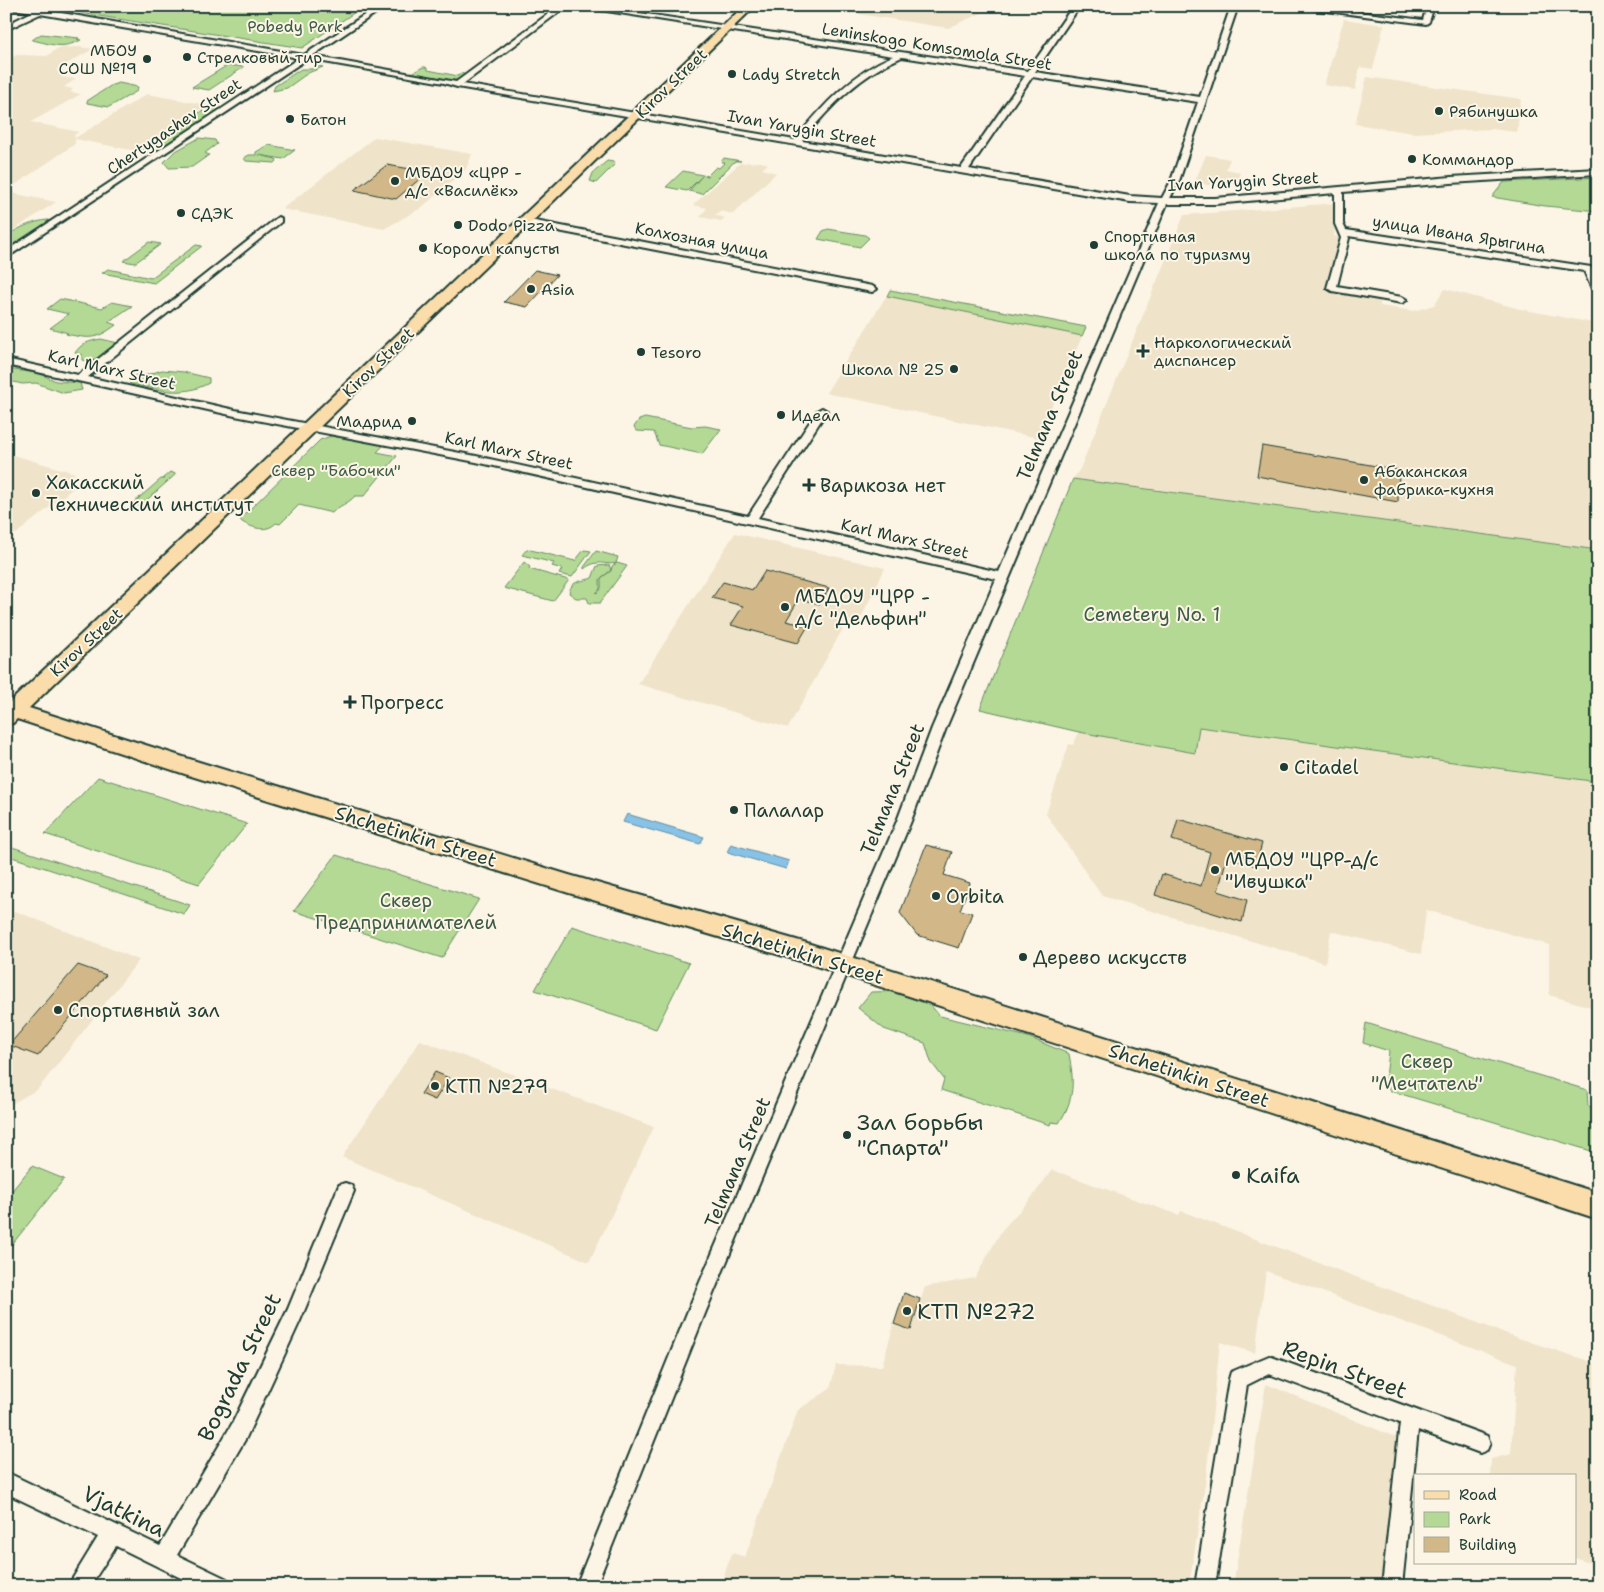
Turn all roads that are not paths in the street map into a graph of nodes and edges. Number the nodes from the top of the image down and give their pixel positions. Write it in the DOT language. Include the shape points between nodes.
graph roads {
  1 [pos="7,6"];
  2 [pos="383,6"];
  3 [pos="564,6"];
  4 [pos="578,6"];
  5 [pos="750,6"];
  6 [pos="1077,6"];
  7 [pos="1235,6"];
  8 [pos="1291,6"];
  9 [pos="1431,6"];
  10 [pos="18,8"];
  11 [pos="1339,9"];
  12 [pos="38,12"];
  13 [pos="6,14"];
  14 [pos="6,28"];
  15 [pos="727,28"];
  16 [pos="900,55"];
  17 [pos="304,58"];
  18 [pos="1032,75"];
  19 [pos="457,85"];
  20 [pos="1203,100"];
  21 [pos="637,115"];
  22 [pos="797,142"];
  23 [pos="964,170"];
  24 [pos="1598,171"];
  25 [pos="1339,191"];
  26 [pos="1164,201"];
  27 [pos="278,220"];
  28 [pos="525,222"];
  29 [pos="1342,232"];
  30 [pos="6,256"];
  31 [pos="872,289"];
  32 [pos="1598,291"];
  33 [pos="1402,300"];
  34 [pos="6,362"];
  35 [pos="79,378"];
  36 [pos="822,411"];
  37 [pos="310,428"];
  38 [pos="751,520"];
  39 [pos="1004,577"];
  40 [pos="9,712"];
  41 [pos="843,965"];
  42 [pos="345,1192"];
  43 [pos="1598,1206"];
  44 [pos="1410,1417"];
  45 [pos="1480,1443"];
  46 [pos="6,1482"];
  47 [pos="112,1533"];
  48 [pos="164,1558"];
  49 [pos="78,1586"];
  50 [pos="220,1586"];
  51 [pos="586,1586"];
  52 [pos="1205,1586"];
  53 [pos="1392,1586"];
  1 -- 10 [label="street, Ivan Yarygin Street"];
  2 -- 17 [label="street, Chertygashev Street"];
  3 -- 19 [label="street"];
  4 -- 15 [label="street, Leninskogo Komsomola Street"];
  5 -- 15 [label="main road, Kirov Street"];
  6 -- 18 [label="street"];
  7 -- 20 [label="street, Telmana Street"];
  8 -- 11 [label="street"];
  9 -- 11 [label="street" via="1426,22"];
  10 -- 12 [label="street, Ivan Yarygin Street"];
  10 -- 13 [label="street"];
  12 -- 14 [label="street"];
  12 -- 17 [label="street, Ivan Yarygin Street"];
  15 -- 16 [label="street, Leninskogo Komsomola Street"];
  15 -- 21 [label="main road, Kirov Street"];
  16 -- 18 [label="street, Leninskogo Komsomola Street"];
  16 -- 22 [label="street" via="860,78 830,104"];
  17 -- 19 [label="street, Ivan Yarygin Street"];
  17 -- 30 [label="street, Chertygashev Street"];
  18 -- 20 [label="street, Leninskogo Komsomola Street"];
  18 -- 23 [label="street"];
  19 -- 21 [label="street, Ivan Yarygin Street"];
  20 -- 26 [label="street, Telmana Street" via="1175,181"];
  21 -- 22 [label="street, Ivan Yarygin Street"];
  21 -- 28 [label="main road, Kirov Street"];
  22 -- 23 [label="street, Ivan Yarygin Street"];
  23 -- 26 [label="street, Ivan Yarygin Street"];
  24 -- 25 [label="street, Ivan Yarygin Street"];
  25 -- 26 [label="street, Ivan Yarygin Street" via="1214,201"];
  25 -- 29 [label="street"];
  26 -- 39 [label="street, Telmana Street"];
  27 -- 35 [label="street"];
  28 -- 31 [label="street, Колхозная улица"];
  28 -- 37 [label="main road, Kirov Street"];
  29 -- 32 [label="street, улица Ивана Ярыгина" via="1588,269"];
  29 -- 33 [label="street" via="1345,238 1332,288"];
  34 -- 35 [label="street, Karl Marx Street"];
  35 -- 37 [label="street, Karl Marx Street"];
  36 -- 38 [label="street"];
  37 -- 38 [label="street, Karl Marx Street" via="476,459"];
  37 -- 40 [label="main road, Kirov Street"];
  38 -- 39 [label="street, Karl Marx Street"];
  39 -- 41 [label="street, Telmana Street"];
  40 -- 41 [label="main road, Shchetinkin Street"];
  41 -- 43 [label="main road, Shchetinkin Street"];
  41 -- 51 [label="street, Telmana Street" via="697,1309"];
  42 -- 48 [label="street, Bograda Street" via="294,1315 239,1431"];
  44 -- 45 [label="street, Repin Street"];
  44 -- 52 [label="street, Repin Street" via="1269,1365 1238,1379"];
  44 -- 53 [label="street, Repin Street"];
  46 -- 47 [label="street, Vjatkina"];
  47 -- 48 [label="street, Vjatkina"];
  47 -- 49 [label="street"];
  48 -- 50 [label="street, Vjatkina"];
}
